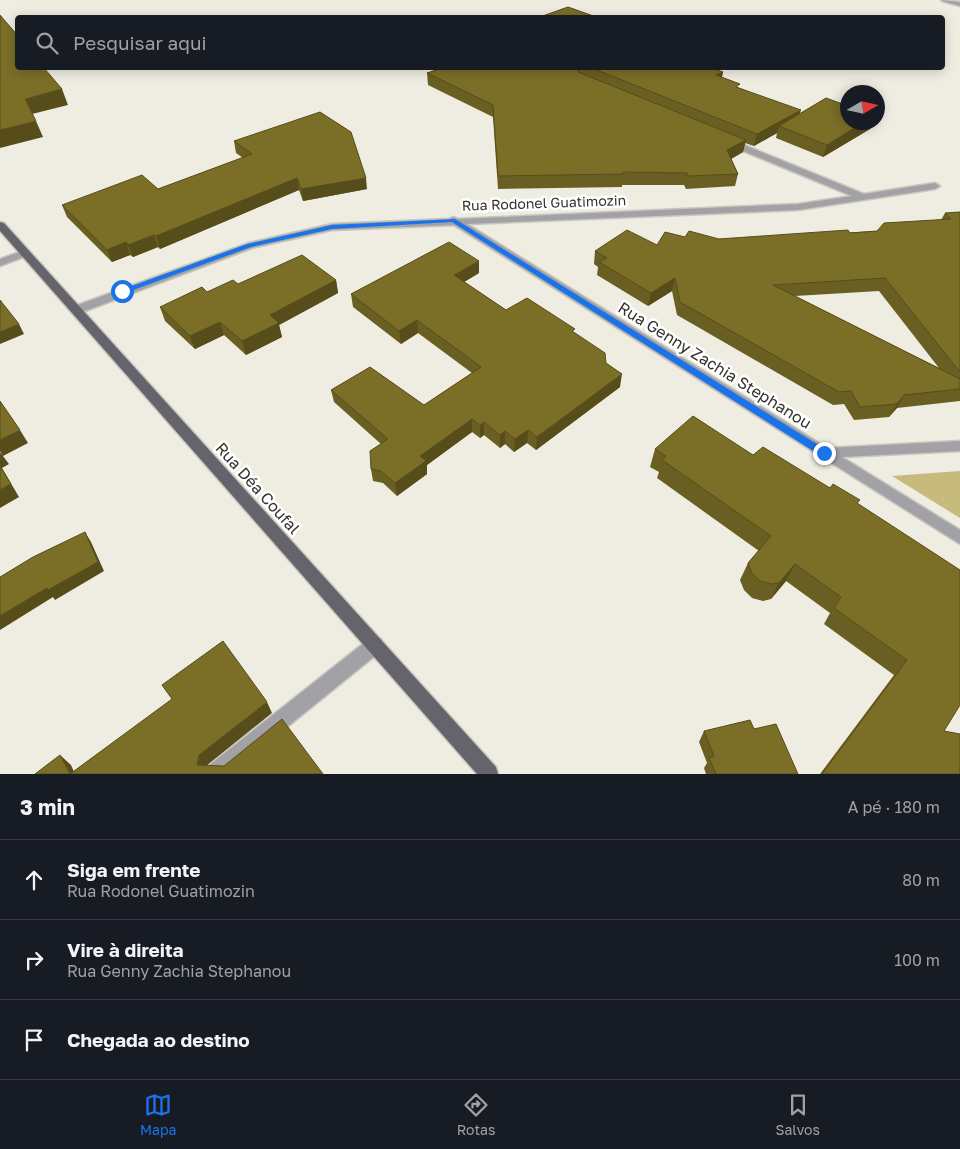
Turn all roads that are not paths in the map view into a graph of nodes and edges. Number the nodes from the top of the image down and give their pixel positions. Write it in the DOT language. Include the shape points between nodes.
graph roads {
  1 [pos="944,0"];
  2 [pos="960,4"];
  3 [pos="719,137"];
  4 [pos="935,186"];
  5 [pos="866,198"];
  6 [pos="453,220"];
  7 [pos="0,225"];
  8 [pos="25,253"];
  9 [pos="0,263"];
  10 [pos="76,310"];
  11 [pos="960,446"];
  12 [pos="824,453"];
  13 [pos="960,538"];
  14 [pos="374,645"];
  15 [pos="214,774"];
  16 [pos="489,774"];
  1 -- 2 [label="street"];
  3 -- 5 [label="street"];
  4 -- 5 [label="street, Rua Rodonel Guatimozin"];
  5 -- 6 [label="street, Rua Rodonel Guatimozin" via="798,207"];
  6 -- 10 [label="street, Rua Rodonel Guatimozin" via="332,227 249,246"];
  6 -- 12 [label="street, Rua Genny Zachia Stephanou"];
  7 -- 8 [label="main road, Rua Déa Coufal"];
  8 -- 9 [label="street"];
  8 -- 10 [label="main road, Rua Déa Coufal"];
  10 -- 14 [label="main road, Rua Déa Coufal"];
  11 -- 12 [label="street"];
  12 -- 13 [label="street, Rua Genny Zachia Stephanou"];
  14 -- 15 [label="street"];
  14 -- 16 [label="main road, Rua Déa Coufal"];
}
